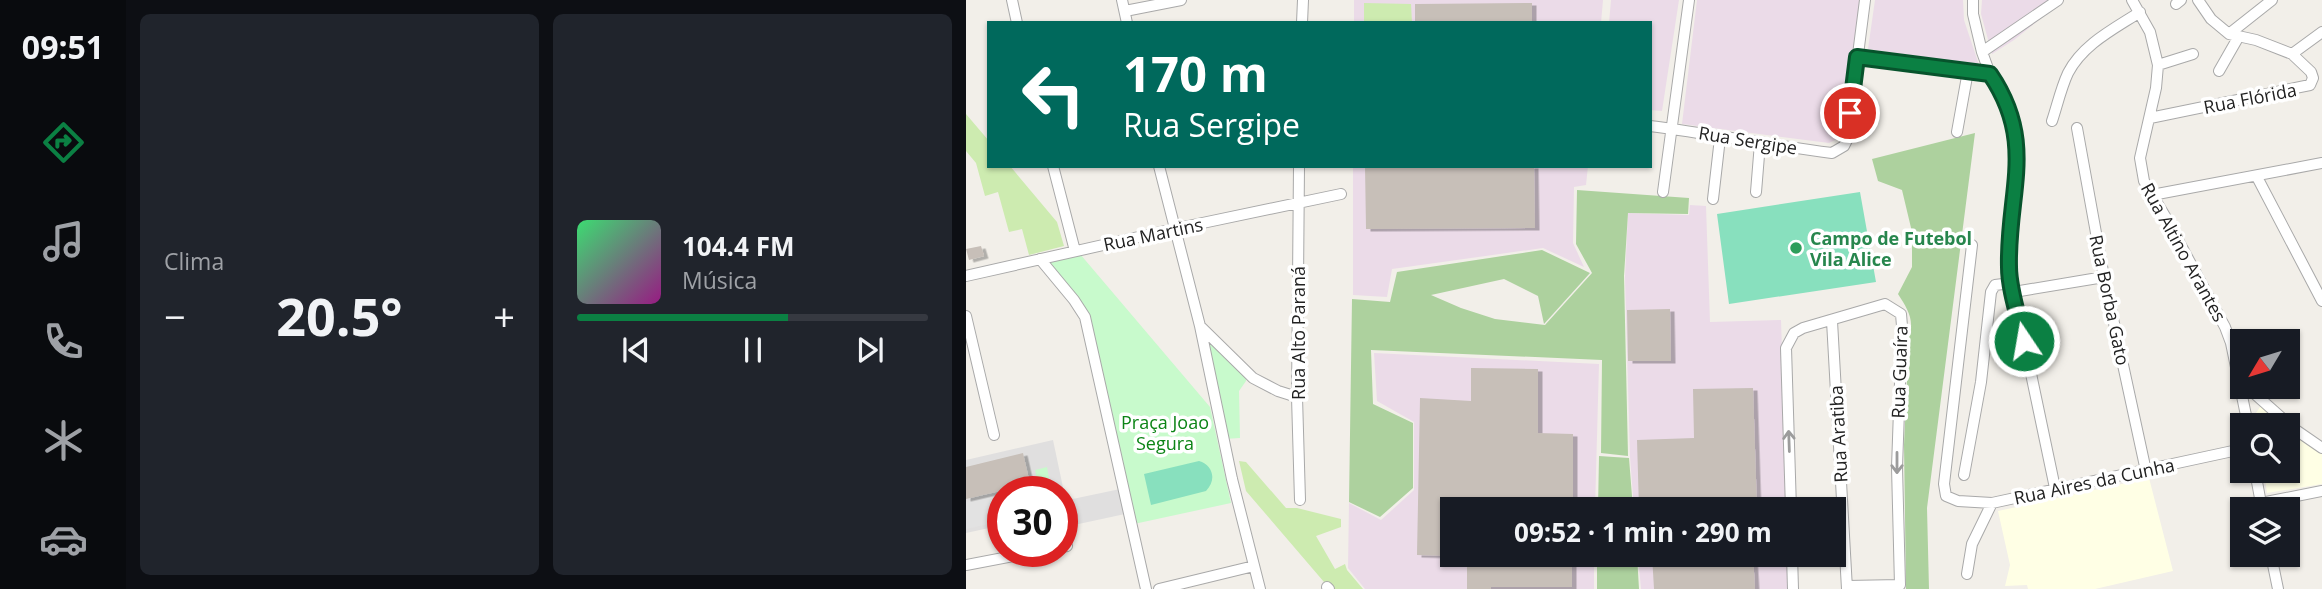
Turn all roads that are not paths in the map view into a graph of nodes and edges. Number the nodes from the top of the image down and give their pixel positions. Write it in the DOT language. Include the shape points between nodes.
graph roads {
  1 [pos="1012,0"];
  2 [pos="1181,0"];
  3 [pos="1303,0"];
  4 [pos="1689,0"];
  5 [pos="1865,0"];
  6 [pos="1973,0"];
  7 [pos="2058,0"];
  8 [pos="2132,0"];
  9 [pos="2198,0"];
  10 [pos="2272,0"];
  11 [pos="1123,5"];
  12 [pos="2140,12"];
  13 [pos="1017,21"];
  14 [pos="1303,21"];
  15 [pos="2322,33"];
  16 [pos="2234,35"];
  17 [pos="1982,52"];
  18 [pos="2193,54"];
  19 [pos="2292,54"];
  20 [pos="1857,57"];
  21 [pos="2158,65"];
  22 [pos="1968,71"];
  23 [pos="2219,71"];
  24 [pos="1990,74"];
  25 [pos="2150,118"];
  26 [pos="2052,121"];
  27 [pos="1652,126"];
  28 [pos="2077,128"];
  29 [pos="1673,129"];
  30 [pos="1957,132"];
  31 [pos="1720,138"];
  32 [pos="1760,144"];
  33 [pos="2322,163"];
  34 [pos="1054,168"];
  35 [pos="1159,168"];
  36 [pos="1299,168"];
  37 [pos="2258,177"];
  38 [pos="1663,192"];
  39 [pos="1756,192"];
  40 [pos="1341,194"];
  41 [pos="2152,195"];
  42 [pos="1713,199"];
  43 [pos="1298,203"];
  44 [pos="1174,229"];
  45 [pos="1972,245"];
  46 [pos="1075,251"];
  47 [pos="1040,259"];
  48 [pos="966,276"];
  49 [pos="2104,277"];
  50 [pos="2316,279"];
  51 [pos="2012,288"];
  52 [pos="2322,301"];
  53 [pos="966,316"];
  54 [pos="1832,321"];
  55 [pos="1200,326"];
  56 [pos="2230,341"];
  57 [pos="1297,397"];
  58 [pos="2260,399"];
  59 [pos="994,435"];
  60 [pos="2322,448"];
  61 [pos="2230,452"];
  62 [pos="2146,471"];
  63 [pos="1965,475"];
  64 [pos="2055,488"];
  65 [pos="2322,491"];
  66 [pos="1791,497"];
  67 [pos="2298,497"];
  68 [pos="1300,500"];
  69 [pos="1992,503"];
  70 [pos="987,561"];
  71 [pos="966,565"];
  72 [pos="1254,566"];
  73 [pos="1792,567"];
  74 [pos="2273,567"];
  75 [pos="1966,574"];
  76 [pos="1847,588"];
  77 [pos="1146,589"];
  78 [pos="1159,589"];
  79 [pos="1260,589"];
  80 [pos="1793,589"];
  81 [pos="2277,589"];
  1 -- 13 [label="street"];
  2 -- 11 [label="street"];
  3 -- 14 [label="street"];
  4 -- 29 [label="street"];
  5 -- 20 [label="street"];
  6 -- 17 [label="street"];
  7 -- 17 [label="street"];
  8 -- 12 [label="street, Rua Altino Arantes"];
  9 -- 16 [label="street" via="2211,19"];
  10 -- 16 [label="street"];
  12 -- 21 [label="street, Rua Altino Arantes"];
  12 -- 26 [label="street" via="2097,40 2075,62"];
  15 -- 19 [label="street"];
  16 -- 19 [label="street"];
  16 -- 23 [label="street"];
  17 -- 24 [label="street"];
  18 -- 21 [label="street"];
  19 -- 25 [label="street, Rua Flórida" via="2311,72 2310,85"];
  20 -- 22 [label="street"];
  20 -- 32 [label="street, Rua Sergipe" via="1844,146 1832,153"];
  21 -- 25 [label="street, Rua Altino Arantes"];
  22 -- 24 [label="street"];
  22 -- 30 [label="street"];
  24 -- 51 [label="street" via="2006,100 2015,130 2018,169 2009,248"];
  25 -- 41 [label="street, Rua Altino Arantes" via="2140,158"];
  27 -- 29 [label="street, Rua Sergipe"];
  28 -- 49 [label="street, Rua Borba Gato"];
  29 -- 31 [label="street, Rua Sergipe"];
  29 -- 38 [label="street"];
  31 -- 32 [label="street, Rua Sergipe"];
  31 -- 42 [label="street"];
  32 -- 39 [label="street"];
  33 -- 37 [label="street"];
  34 -- 46 [label="street"];
  35 -- 44 [label="street"];
  36 -- 43 [label="street, Rua Alto Paraná"];
  37 -- 41 [label="street"];
  37 -- 50 [label="street"];
  40 -- 43 [label="street, Rua Martins"];
  41 -- 56 [label="street, Rua Altino Arantes"];
  43 -- 44 [label="street, Rua Martins"];
  43 -- 57 [label="street, Rua Alto Paraná"];
  44 -- 46 [label="street, Rua Martins"];
  44 -- 55 [label="street"];
  45 -- 69 [label="street, Rua Aires da Cunha" via="1944,484 1946,496 1958,501"];
  46 -- 47 [label="street, Rua Martins"];
  47 -- 48 [label="street, Rua Martins"];
  47 -- 77 [label="street" via="1085,317"];
  49 -- 51 [label="street"];
  49 -- 62 [label="street, Rua Borba Gato"];
  50 -- 52 [label="street"];
  51 -- 63 [label="street" via="1995,285 1991,292"];
  51 -- 64 [label="street"];
  53 -- 59 [label="street"];
  66 -- 54 [label="street, Rua Guaíra, one-way" via="1786,348 1794,332"];
  54 -- 76 [label="street, Rua Aratiba"];
  54 -- 76 [label="street, Rua Guaíra, one-way" via="1885,304 1901,314 1902,326 1897,467 1900,585"];
  55 -- 57 [label="street" via="1253,378"];
  55 -- 72 [label="street"];
  57 -- 68 [label="street, Rua Alto Paraná"];
  58 -- 60 [label="street"];
  61 -- 62 [label="street, Rua Aires da Cunha"];
  62 -- 64 [label="street, Rua Aires da Cunha"];
  64 -- 69 [label="street, Rua Aires da Cunha"];
  65 -- 67 [label="street"];
  69 -- 75 [label="street" via="1972,544"];
  70 -- 71 [label="street"];
  72 -- 78 [label="street"];
  72 -- 79 [label="street"];
  73 -- 80 [label="street"];
  74 -- 81 [label="street"];
}
